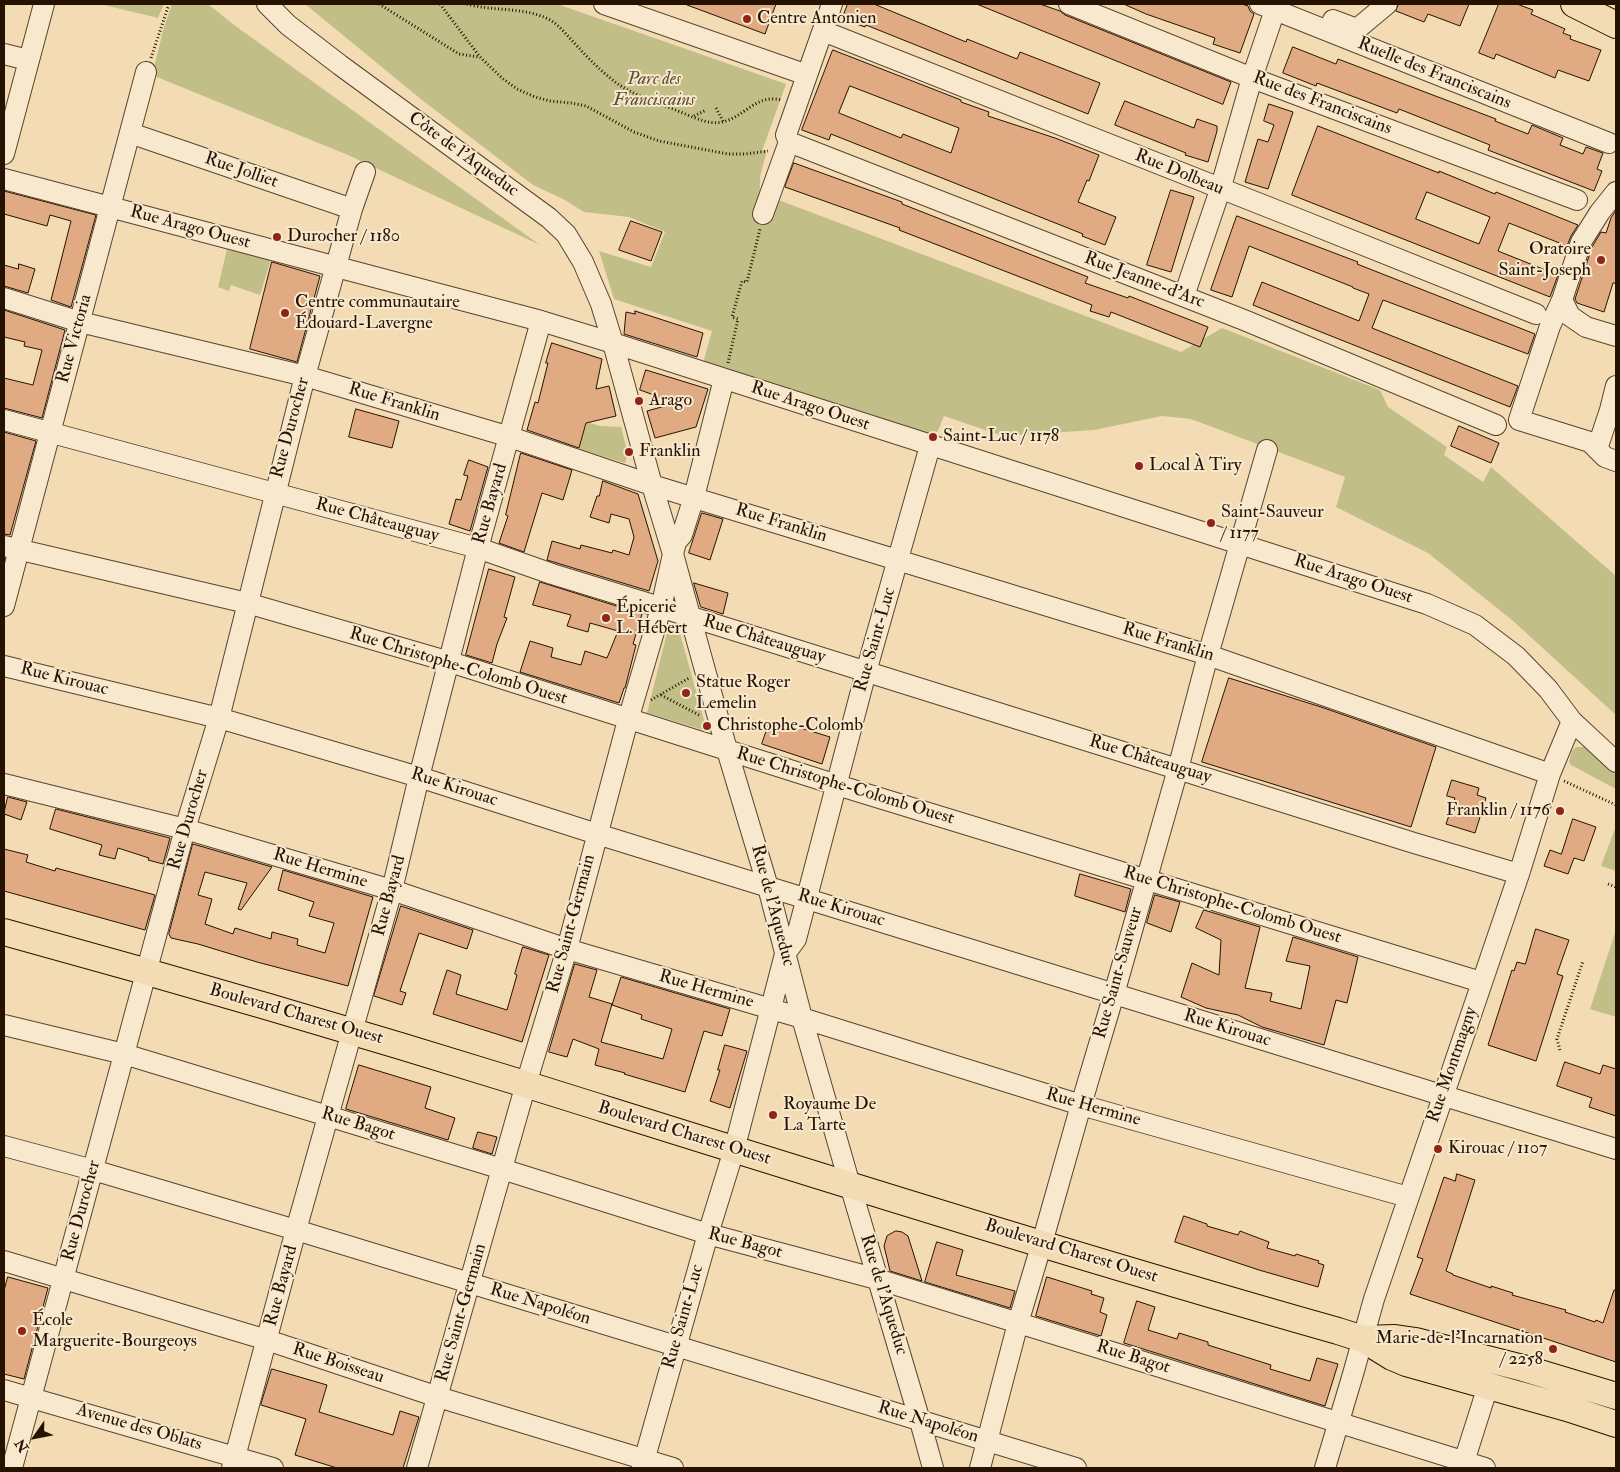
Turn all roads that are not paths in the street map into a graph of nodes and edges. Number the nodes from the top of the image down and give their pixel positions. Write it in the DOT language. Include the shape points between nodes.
graph roads {
  1 [pos="44,4"];
  2 [pos="267,4"];
  3 [pos="604,4"];
  4 [pos="832,4"];
  5 [pos="1069,4"];
  6 [pos="1387,4"];
  7 [pos="1574,4"];
  8 [pos="1271,6"];
  9 [pos="1314,12"];
  10 [pos="1612,16"];
  11 [pos="823,31"];
  12 [pos="4,54"];
  13 [pos="28,60"];
  14 [pos="146,72"];
  15 [pos="807,75"];
  16 [pos="1252,78"];
  17 [pos="130,133"];
  18 [pos="1609,142"];
  19 [pos="786,148"];
  20 [pos="4,154"];
  21 [pos="365,172"];
  22 [pos="4,179"];
  23 [pos="1220,190"];
  24 [pos="1616,192"];
  25 [pos="1577,200"];
  26 [pos="110,207"];
  27 [pos="352,209"];
  28 [pos="762,218"];
  29 [pos="336,266"];
  30 [pos="1184,296"];
  31 [pos="4,298"];
  32 [pos="1562,300"];
  33 [pos="1536,314"];
  34 [pos="80,322"];
  35 [pos="541,322"];
  36 [pos="1616,336"];
  37 [pos="613,342"];
  38 [pos="725,374"];
  39 [pos="305,376"];
  40 [pos="1616,386"];
  41 [pos="1613,411"];
  42 [pos="4,420"];
  43 [pos="1496,425"];
  44 [pos="50,432"];
  45 [pos="510,437"];
  46 [pos="930,446"];
  47 [pos="1597,449"];
  48 [pos="1267,450"];
  49 [pos="1616,461"];
  50 [pos="652,485"];
  51 [pos="275,493"];
  52 [pos="694,497"];
  53 [pos="1241,544"];
  54 [pos="11,548"];
  55 [pos="478,548"];
  56 [pos="673,554"];
  57 [pos="898,559"];
  58 [pos="247,603"];
  59 [pos="4,606"];
  60 [pos="661,608"];
  61 [pos="690,616"];
  62 [pos="1208,654"];
  63 [pos="450,662"];
  64 [pos="4,666"];
  65 [pos="866,672"];
  66 [pos="218,718"];
  67 [pos="628,720"];
  68 [pos="1572,721"];
  69 [pos="727,750"];
  70 [pos="1616,762"];
  71 [pos="1178,769"];
  72 [pos="1550,774"];
  73 [pos="419,777"];
  74 [pos="4,784"];
  75 [pos="837,785"];
  76 [pos="185,829"];
  77 [pos="597,834"];
  78 [pos="1519,874"];
  79 [pos="1146,880"];
  80 [pos="768,886"];
  81 [pos="392,890"];
  82 [pos="805,898"];
  83 [pos="4,932"];
  84 [pos="567,949"];
  85 [pos="785,954"];
  86 [pos="147,972"];
  87 [pos="1481,982"];
  88 [pos="1114,994"];
  89 [pos="771,1009"];
  90 [pos="802,1018"];
  91 [pos="4,1024"];
  92 [pos="352,1031"];
  93 [pos="124,1054"];
  94 [pos="526,1084"];
  95 [pos="1443,1096"];
  96 [pos="1081,1105"];
  97 [pos="329,1116"];
  98 [pos="4,1146"];
  99 [pos="1616,1149"];
  100 [pos="734,1150"];
  101 [pos="502,1169"];
  102 [pos="93,1170"];
  103 [pos="850,1185"];
  104 [pos="1408,1197"];
  105 [pos="296,1230"];
  106 [pos="708,1234"];
  107 [pos="1042,1243"];
  108 [pos="4,1260"];
  109 [pos="64,1278"];
  110 [pos="878,1279"];
  111 [pos="469,1284"];
  112 [pos="1018,1323"];
  113 [pos="1363,1339"];
  114 [pos="267,1340"];
  115 [pos="676,1346"];
  116 [pos="1488,1386"];
  117 [pos="4,1390"];
  118 [pos="1616,1396"];
  119 [pos="31,1397"];
  120 [pos="438,1397"];
  121 [pos="920,1421"];
  122 [pos="1339,1422"];
  123 [pos="1616,1424"];
  124 [pos="988,1441"];
  125 [pos="233,1462"];
  126 [pos="643,1464"];
  127 [pos="1463,1465"];
  128 [pos="12,1468"];
  129 [pos="273,1468"];
  130 [pos="417,1468"];
  131 [pos="673,1468"];
  132 [pos="933,1468"];
  133 [pos="980,1468"];
  134 [pos="1076,1468"];
  135 [pos="1325,1468"];
  136 [pos="1485,1468"];
  1 -- 13 [label="street"];
  2 -- 37 [label="street, Côte de l'Aqueduc" via="332,59 549,218 566,234 583,262"];
  3 -- 15 [label="street"];
  4 -- 11 [label="street"];
  5 -- 16 [label="street, Rue des Franciscains"];
  6 -- 9 [label="street" via="1357,29"];
  7 -- 10 [label="main road"];
  8 -- 16 [label="street"];
  8 -- 18 [label="street, Ruelle des Franciscains"];
  11 -- 15 [label="street"];
  11 -- 23 [label="street, Rue Dolbeau"];
  12 -- 13 [label="street"];
  13 -- 20 [label="street"];
  14 -- 17 [label="street, Rue Victoria"];
  15 -- 19 [label="street" via="786,136"];
  16 -- 23 [label="street"];
  16 -- 25 [label="street, Rue des Franciscains"];
  17 -- 26 [label="street, Rue Victoria"];
  17 -- 27 [label="street, Rue Jolliet"];
  19 -- 28 [label="street"];
  19 -- 30 [label="street, Rue Jeanne-d'Arc"];
  21 -- 27 [label="street, Rue Durocher"];
  22 -- 26 [label="street, Rue Arago Ouest"];
  23 -- 30 [label="street"];
  23 -- 33 [label="street, Rue Dolbeau" via="1311,223"];
  24 -- 32 [label="street" via="1581,242"];
  26 -- 29 [label="street, Rue Arago Ouest"];
  26 -- 34 [label="street, Rue Victoria"];
  27 -- 29 [label="street, Rue Durocher"];
  29 -- 35 [label="street, Rue Arago Ouest"];
  29 -- 39 [label="street, Rue Durocher"];
  30 -- 43 [label="street, Rue Jeanne-d'Arc"];
  31 -- 34 [label="street, Rue Franklin"];
  32 -- 36 [label="street" via="1570,316 1586,327"];
  32 -- 47 [label="street" via="1550,326 1519,420 1590,442"];
  34 -- 39 [label="street, Rue Franklin"];
  34 -- 44 [label="street, Rue Victoria"];
  35 -- 37 [label="street, Rue Arago Ouest"];
  35 -- 45 [label="street, Rue Bayard"];
  37 -- 38 [label="street, Rue Arago Ouest"];
  37 -- 50 [label="street, Rue de l'Aqueduc"];
  38 -- 46 [label="street, Rue Arago Ouest"];
  38 -- 52 [label="street, Rue Saint-Germain"];
  39 -- 45 [label="street, Rue Franklin"];
  39 -- 51 [label="street, Rue Durocher"];
  40 -- 41 [label="street"];
  41 -- 47 [label="street"];
  42 -- 44 [label="street, Rue Châteauguay"];
  44 -- 51 [label="street, Rue Châteauguay"];
  44 -- 54 [label="street, Rue Victoria"];
  45 -- 50 [label="street, Rue Franklin"];
  45 -- 55 [label="street, Rue Bayard"];
  46 -- 53 [label="street, Rue Arago Ouest"];
  46 -- 57 [label="street, Rue Saint-Luc"];
  47 -- 49 [label="street"];
  48 -- 53 [label="street, Rue Saint-Sauveur"];
  50 -- 52 [label="street, Rue Franklin"];
  50 -- 56 [label="street, Rue de l'Aqueduc"];
  51 -- 55 [label="street, Rue Châteauguay"];
  51 -- 58 [label="street, Rue Durocher"];
  52 -- 56 [label="street, Rue Saint-Germain"];
  52 -- 57 [label="street, Rue Franklin"];
  53 -- 62 [label="street, Rue Saint-Sauveur"];
  53 -- 68 [label="street, Rue Arago Ouest" via="1427,604 1475,625 1516,656 1548,689"];
  54 -- 58 [label="street, Rue Christophe-Colomb Ouest"];
  54 -- 59 [label="street, Rue Victoria"];
  55 -- 60 [label="street, Rue Châteauguay"];
  55 -- 63 [label="street, Rue Bayard"];
  56 -- 60 [label="street, Rue Saint-Germain"];
  56 -- 61 [label="street, Rue de l'Aqueduc"];
  57 -- 62 [label="street, Rue Franklin"];
  57 -- 65 [label="street, Rue Saint-Luc"];
  58 -- 63 [label="street, Rue Christophe-Colomb Ouest"];
  58 -- 66 [label="street, Rue Durocher"];
  60 -- 61 [label="street, Rue Châteauguay"];
  60 -- 67 [label="street, Rue Saint-Germain"];
  61 -- 65 [label="street, Rue Châteauguay"];
  61 -- 69 [label="street, Rue de l'Aqueduc"];
  62 -- 71 [label="street, Rue Saint-Sauveur"];
  62 -- 72 [label="street, Rue Franklin"];
  63 -- 67 [label="street, Rue Christophe-Colomb Ouest"];
  63 -- 73 [label="street, Rue Bayard"];
  64 -- 66 [label="street, Rue Kirouac"];
  65 -- 71 [label="street, Rue Châteauguay"];
  65 -- 75 [label="street, Rue Saint-Luc"];
  66 -- 73 [label="street, Rue Kirouac"];
  66 -- 76 [label="street, Rue Durocher"];
  67 -- 69 [label="street, Rue Christophe-Colomb Ouest"];
  67 -- 77 [label="street, Rue Saint-Germain"];
  68 -- 70 [label="street, Rue Arago Ouest"];
  68 -- 72 [label="street, Rue Montmagny"];
  69 -- 75 [label="street, Rue Christophe-Colomb Ouest"];
  69 -- 80 [label="street, Rue de l'Aqueduc"];
  71 -- 78 [label="street, Rue Châteauguay"];
  71 -- 79 [label="street, Rue Saint-Sauveur"];
  72 -- 78 [label="street, Rue Montmagny"];
  73 -- 77 [label="street, Rue Kirouac"];
  73 -- 81 [label="street, Rue Bayard"];
  74 -- 76 [label="street, Rue Hermine"];
  75 -- 79 [label="street, Rue Christophe-Colomb Ouest"];
  75 -- 82 [label="street, Rue Saint-Luc"];
  76 -- 81 [label="street, Rue Hermine"];
  76 -- 86 [label="street, Rue Durocher"];
  77 -- 80 [label="street, Rue Kirouac"];
  77 -- 84 [label="street, Rue Saint-Germain"];
  78 -- 87 [label="street, Rue Montmagny"];
  79 -- 87 [label="street, Rue Christophe-Colomb Ouest"];
  79 -- 88 [label="street, Rue Saint-Sauveur"];
  80 -- 82 [label="street, Rue Kirouac"];
  80 -- 85 [label="street, Rue de l'Aqueduc"];
  81 -- 84 [label="street, Rue Hermine"];
  81 -- 92 [label="street, Rue Bayard"];
  82 -- 85 [label="street, Rue Saint-Luc" via="796,939"];
  82 -- 88 [label="street, Rue Kirouac"];
  83 -- 86 [label="main road, Boulevard Charest Ouest"];
  84 -- 89 [label="street, Rue Hermine"];
  84 -- 94 [label="street, Rue Saint-Germain"];
  85 -- 89 [label="street, Rue Saint-Luc"];
  85 -- 90 [label="street, Rue de l'Aqueduc"];
  86 -- 92 [label="main road, Boulevard Charest Ouest"];
  86 -- 93 [label="street, Rue Durocher"];
  87 -- 95 [label="street, Rue Montmagny"];
  88 -- 95 [label="street, Rue Kirouac"];
  88 -- 96 [label="street, Rue Saint-Sauveur"];
  89 -- 90 [label="street, Rue Hermine"];
  89 -- 100 [label="street, Rue Saint-Luc"];
  90 -- 96 [label="street, Rue Hermine"];
  90 -- 103 [label="street, Rue de l'Aqueduc"];
  91 -- 93 [label="street, Rue Bagot"];
  92 -- 94 [label="main road, Boulevard Charest Ouest"];
  92 -- 97 [label="street, Rue Bayard"];
  93 -- 97 [label="street, Rue Bagot"];
  93 -- 102 [label="street, Rue Durocher"];
  94 -- 100 [label="main road, Boulevard Charest Ouest"];
  94 -- 101 [label="street, Rue Saint-Germain"];
  95 -- 99 [label="street, Rue Kirouac"];
  95 -- 104 [label="street, Rue Montmagny"];
  96 -- 104 [label="street, Rue Hermine"];
  96 -- 107 [label="street, Rue Saint-Sauveur"];
  97 -- 101 [label="street, Rue Bagot"];
  97 -- 105 [label="street, Rue Bayard"];
  98 -- 102 [label="street, Rue Napoléon"];
  100 -- 103 [label="main road, Boulevard Charest Ouest"];
  100 -- 106 [label="street, Rue Saint-Luc"];
  101 -- 106 [label="street, Rue Bagot"];
  101 -- 111 [label="street, Rue Saint-Germain"];
  102 -- 105 [label="street, Rue Napoléon"];
  102 -- 109 [label="street, Rue Durocher"];
  103 -- 107 [label="main road, Boulevard Charest Ouest"];
  103 -- 110 [label="street, Rue de l'Aqueduc"];
  104 -- 113 [label="street, Rue Montmagny"];
  105 -- 111 [label="street, Rue Napoléon"];
  105 -- 114 [label="street, Rue Bayard"];
  106 -- 110 [label="street, Rue Bagot"];
  106 -- 115 [label="street, Rue Saint-Luc"];
  107 -- 112 [label="street, Rue Saint-Sauveur"];
  107 -- 113 [label="main road, Boulevard Charest Ouest"];
  108 -- 109 [label="street, Rue Boisseau"];
  109 -- 114 [label="street, Rue Boisseau"];
  109 -- 119 [label="street, Rue Durocher"];
  110 -- 112 [label="street, Rue Bagot"];
  110 -- 121 [label="street, Rue de l'Aqueduc"];
  111 -- 115 [label="street, Rue Napoléon"];
  111 -- 120 [label="street, Rue Saint-Germain"];
  112 -- 122 [label="street, Rue Bagot"];
  112 -- 124 [label="street, Rue Saint-Sauveur"];
  113 -- 116 [label="main road, Boulevard Charest Ouest" via="1406,1363"];
  113 -- 118 [label="main road, Boulevard Charest Ouest" via="1416,1341"];
  113 -- 122 [label="street, Rue Montmagny"];
  114 -- 120 [label="street, Rue Boisseau"];
  114 -- 125 [label="street, Rue Bayard"];
  115 -- 121 [label="street, Rue Napoléon"];
  115 -- 126 [label="street, Rue Saint-Luc"];
  116 -- 123 [label="main road, Boulevard Charest Ouest"];
  116 -- 127 [label="street"];
  117 -- 119 [label="street, Avenue des Oblats"];
  119 -- 125 [label="street, Avenue des Oblats"];
  119 -- 128 [label="street, Rue Durocher"];
  120 -- 126 [label="street, Rue Boisseau"];
  120 -- 130 [label="street, Rue Saint-Germain"];
  121 -- 124 [label="street, Rue Napoléon"];
  121 -- 132 [label="street, Rue de l'Aqueduc"];
  122 -- 127 [label="street, Rue Bagot"];
  122 -- 135 [label="street, Rue Montmagny"];
  124 -- 133 [label="street, Rue Saint-Sauveur"];
  124 -- 134 [label="street, Rue Napoléon"];
  125 -- 129 [label="street, Avenue des Oblats"];
  126 -- 131 [label="street, Rue Boisseau"];
  127 -- 136 [label="street, Rue Bagot"];
}
